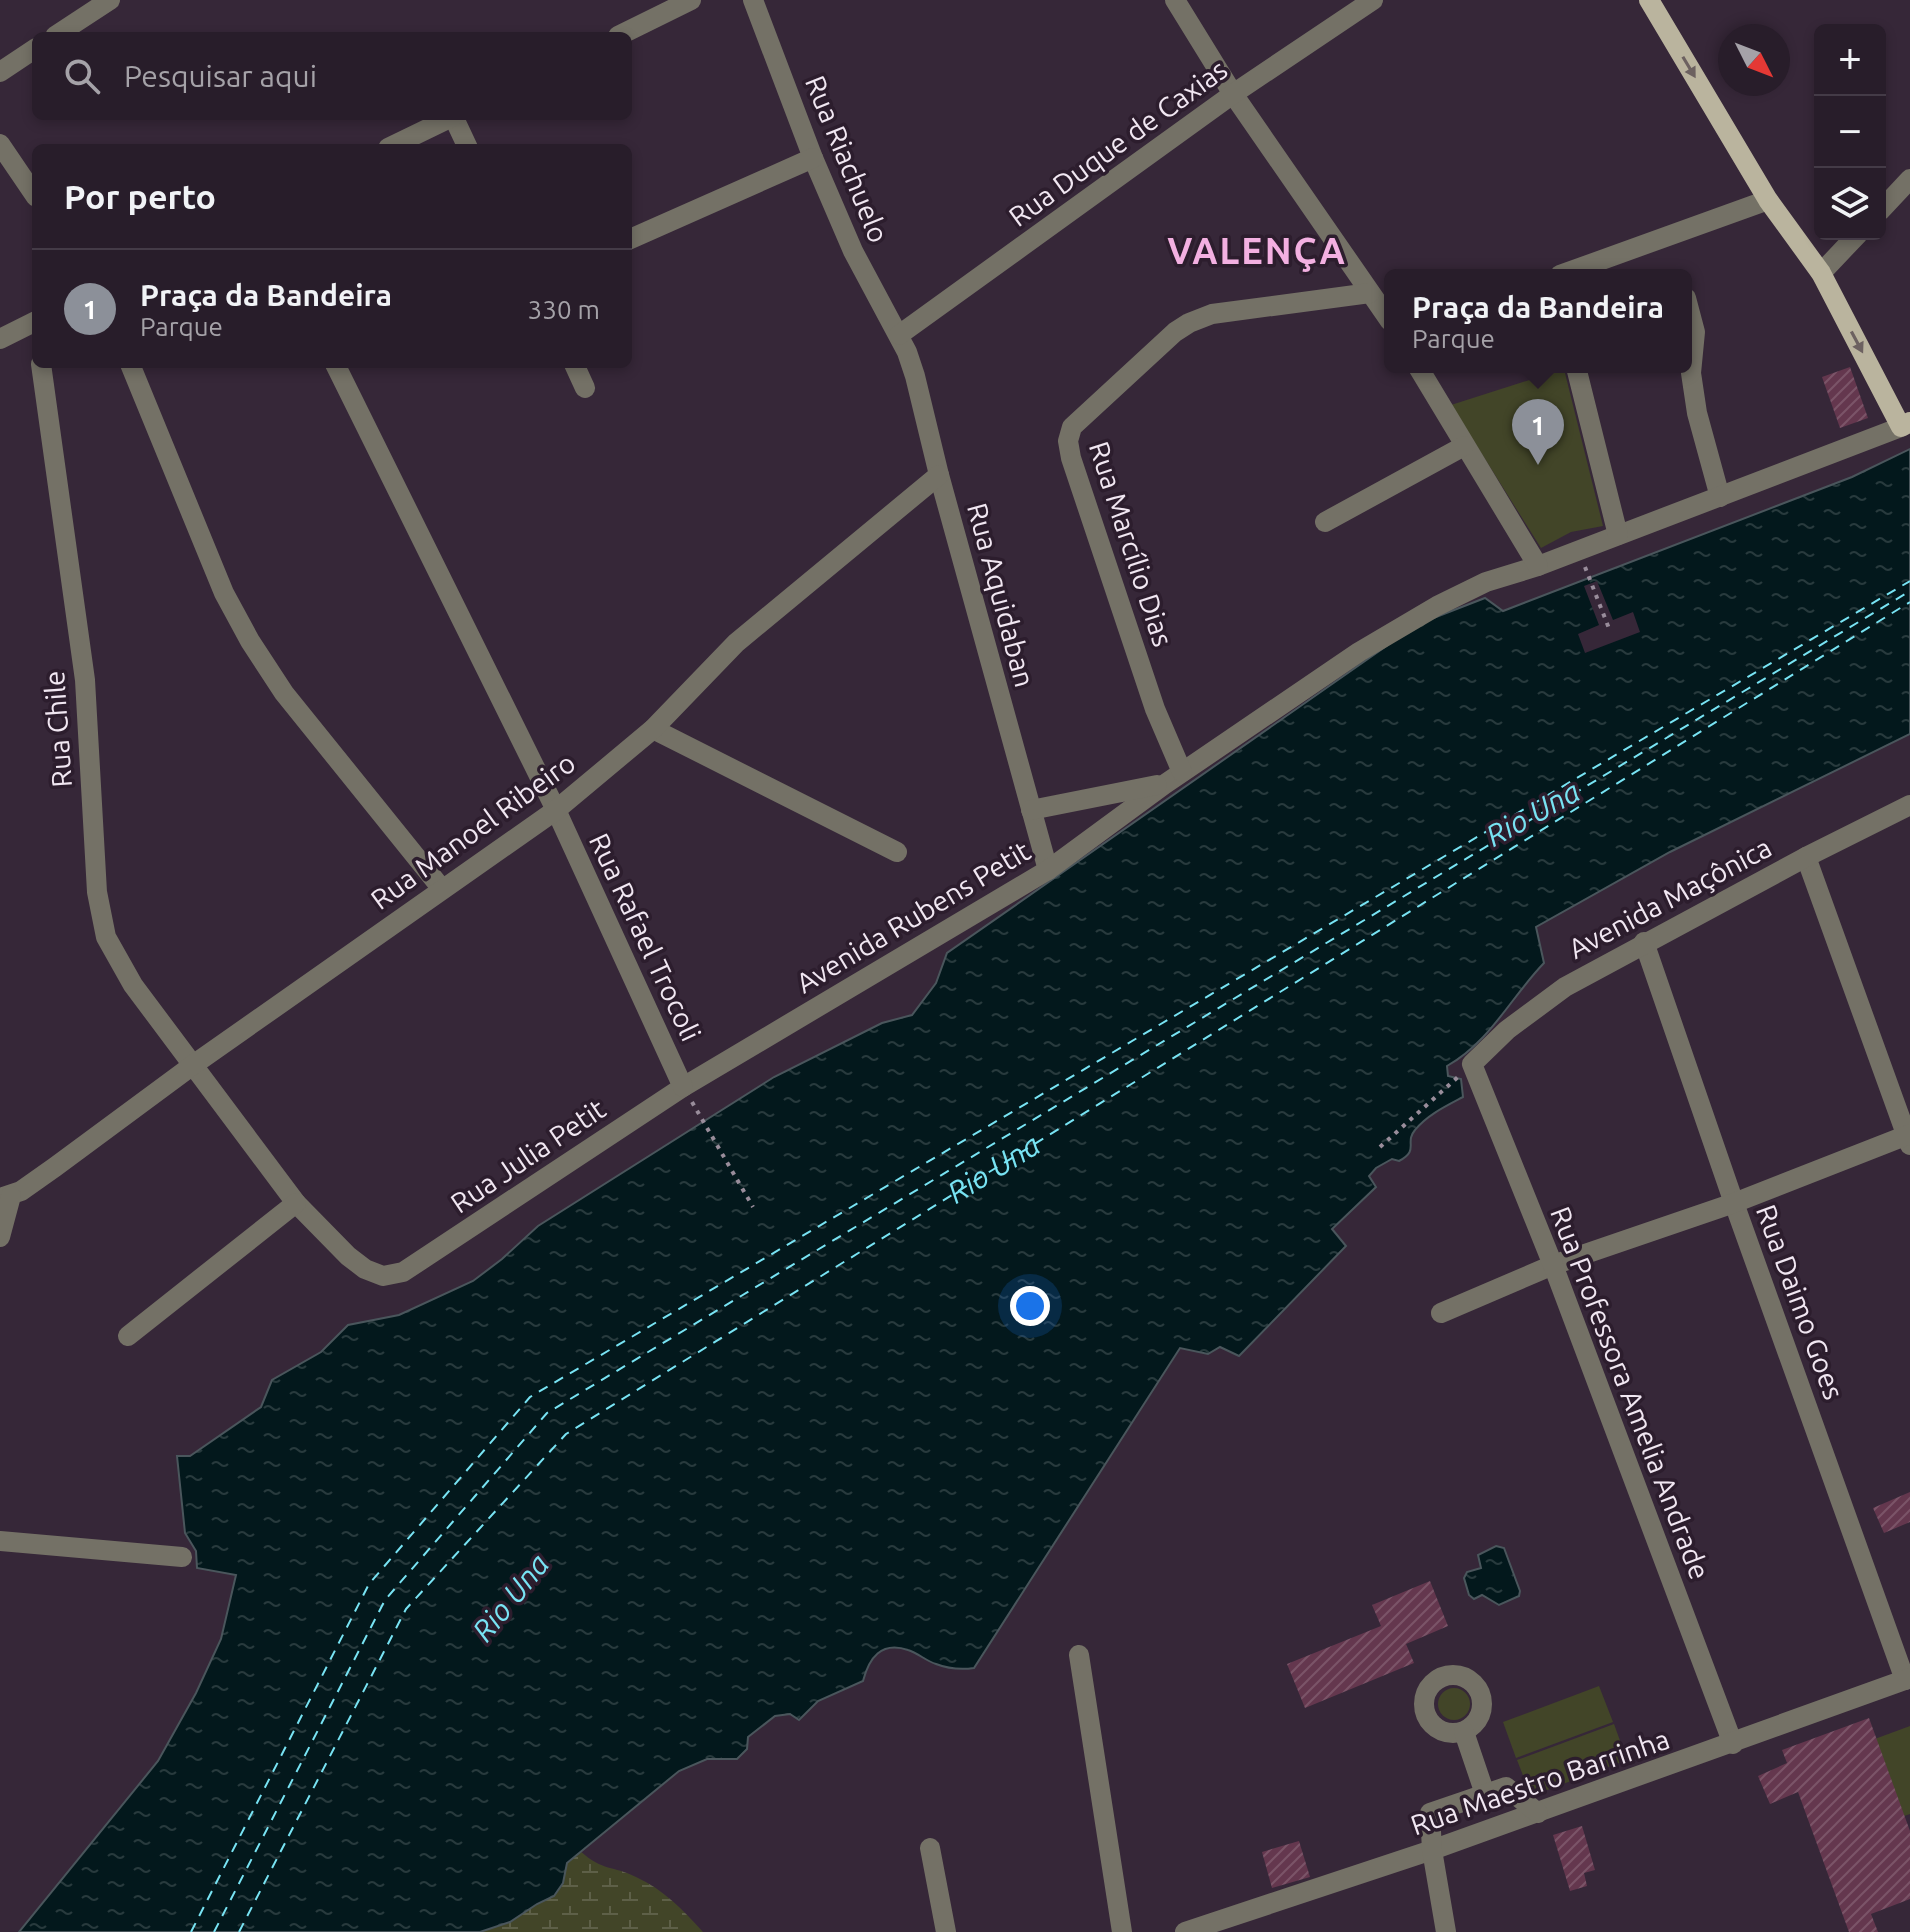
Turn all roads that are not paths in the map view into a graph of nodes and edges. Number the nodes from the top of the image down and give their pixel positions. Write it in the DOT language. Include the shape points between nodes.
graph roads {
  1 [pos="110,0"];
  2 [pos="691,0"];
  3 [pos="753,0"];
  4 [pos="1175,0"];
  5 [pos="1373,0"];
  6 [pos="1649,0"];
  7 [pos="61,32"];
  8 [pos="626,32"];
  9 [pos="32,51"];
  10 [pos="0,72"];
  11 [pos="1233,94"];
  12 [pos="445,120"];
  13 [pos="455,120"];
  14 [pos="0,144"];
  15 [pos="396,144"];
  16 [pos="466,144"];
  17 [pos="813,158"];
  18 [pos="1910,179"];
  19 [pos="32,191"];
  20 [pos="1768,200"];
  21 [pos="1886,205"];
  22 [pos="632,238"];
  23 [pos="1852,240"];
  24 [pos="1577,269"];
  25 [pos="1821,273"];
  26 [pos="1370,293"];
  27 [pos="1384,313"];
  28 [pos="1692,321"];
  29 [pos="32,323"];
  30 [pos="899,335"];
  31 [pos="0,339"];
  32 [pos="1692,363"];
  33 [pos="42,368"];
  34 [pos="132,368"];
  35 [pos="337,368"];
  36 [pos="576,368"];
  37 [pos="1421,373"];
  38 [pos="1578,373"];
  39 [pos="1691,373"];
  40 [pos="585,388"];
  41 [pos="1906,424"];
  42 [pos="1464,446"];
  43 [pos="939,475"];
  44 [pos="1720,497"];
  45 [pos="1325,522"];
  46 [pos="1618,535"];
  47 [pos="1538,566"];
  48 [pos="653,729"];
  49 [pos="1182,772"];
  50 [pos="1165,784"];
  51 [pos="1910,805"];
  52 [pos="556,810"];
  53 [pos="1031,810"];
  54 [pos="897,852"];
  55 [pos="1806,857"];
  56 [pos="1048,870"];
  57 [pos="442,889"];
  58 [pos="1644,942"];
  59 [pos="1472,1064"];
  60 [pos="193,1065"];
  61 [pos="683,1087"];
  62 [pos="1909,1138"];
  63 [pos="5,1197"];
  64 [pos="296,1203"];
  65 [pos="1734,1203"];
  66 [pos="0,1237"];
  67 [pos="1553,1265"];
  68 [pos="403,1272"];
  69 [pos="1441,1313"];
  70 [pos="128,1336"];
  71 [pos="0,1541"];
  72 [pos="182,1557"];
  73 [pos="1079,1655"];
  74 [pos="1908,1679"];
  75 [pos="1464,1732"];
  76 [pos="1733,1744"];
  77 [pos="1485,1794"];
  78 [pos="1538,1813"];
  79 [pos="930,1848"];
  80 [pos="1432,1850"];
  81 [pos="946,1932"];
  82 [pos="1122,1932"];
  83 [pos="1185,1932"];
  84 [pos="1446,1932"];
  1 -- 7 [label="street"];
  2 -- 8 [label="street"];
  3 -- 17 [label="street, Rua Riachuelo"];
  4 -- 11 [label="street"];
  5 -- 11 [label="street, Rua Duque de Caxias"];
  6 -- 20 [label="main road, one-way"];
  9 -- 10 [label="street"];
  11 -- 26 [label="street"];
  11 -- 30 [label="street, Rua Duque de Caxias"];
  12 -- 15 [label="street"];
  13 -- 16 [label="street"];
  14 -- 19 [label="street"];
  17 -- 22 [label="street"];
  17 -- 30 [label="street, Rua Riachuelo" via="853,251"];
  18 -- 21 [label="street"];
  20 -- 24 [label="street"];
  20 -- 25 [label="main road"];
  23 -- 25 [label="street"];
  25 -- 41 [label="main road, one-way"];
  26 -- 27 [label="street"];
  26 -- 49 [label="street, Rua Marcílio Dias" via="1212,314 1189,323 1082,416 1068,435 1071,458 1155,709"];
  28 -- 32 [label="street"];
  29 -- 31 [label="street"];
  30 -- 43 [label="street, Rua Aquidaban" via="915,376"];
  33 -- 60 [label="street, Rua Chile" via="85,680 101,920 133,985"];
  34 -- 57 [label="street" via="224,593 250,641 284,693"];
  35 -- 52 [label="street, Rua Rafael Trocoli"];
  36 -- 40 [label="street"];
  37 -- 42 [label="street"];
  38 -- 46 [label="street"];
  39 -- 44 [label="street"];
  41 -- 44 [label="street, Avenida Rubens Petit"];
  42 -- 45 [label="street"];
  42 -- 47 [label="street"];
  43 -- 48 [label="street, Rua Manoel Ribeiro" via="736,643"];
  43 -- 53 [label="street, Rua Aquidaban"];
  44 -- 46 [label="street, Avenida Rubens Petit"];
  46 -- 47 [label="street, Avenida Rubens Petit"];
  47 -- 49 [label="street, Avenida Rubens Petit" via="1486,582 1437,606 1359,652"];
  48 -- 52 [label="street, Rua Manoel Ribeiro"];
  48 -- 54 [label="street"];
  49 -- 50 [label="street, Avenida Rubens Petit"];
  50 -- 53 [label="street, Avenida Rubens Petit"];
  50 -- 56 [label="street, Avenida Rubens Petit"];
  51 -- 55 [label="street, Avenida Maçônica"];
  52 -- 57 [label="street, Rua Manoel Ribeiro"];
  52 -- 61 [label="street, Rua Rafael Trocoli"];
  53 -- 56 [label="street, Rua Aquidaban"];
  55 -- 58 [label="street, Avenida Maçônica"];
  55 -- 62 [label="street"];
  56 -- 61 [label="street, Avenida Rubens Petit"];
  57 -- 60 [label="street, Rua Manoel Ribeiro"];
  58 -- 59 [label="street, Avenida Maçônica" via="1528,1012"];
  58 -- 65 [label="street, Rua Daimo Goes"];
  59 -- 67 [label="street, Rua Professora Amelia Andrade"];
  60 -- 63 [label="street, Rua Manoel Ribeiro" via="55,1167"];
  60 -- 64 [label="street, Rua Chile"];
  61 -- 68 [label="street, Rua Julia Petit"];
  62 -- 65 [label="street"];
  63 -- 66 [label="street"];
  64 -- 68 [label="street, Rua Chile" via="365,1269 383,1276"];
  64 -- 70 [label="street"];
  65 -- 67 [label="street"];
  65 -- 74 [label="street, Rua Daimo Goes"];
  67 -- 69 [label="street"];
  67 -- 76 [label="street, Rua Professora Amelia Andrade"];
  71 -- 72 [label="street"];
  73 -- 82 [label="street"];
  74 -- 76 [label="street, Rua Maestro Barrinha"];
  75 -- 77 [label="street"];
  76 -- 78 [label="street, Rua Maestro Barrinha"];
  77 -- 78 [label="street" via="1506,1787"];
  77 -- 80 [label="street" via="1430,1813"];
  78 -- 80 [label="street, Rua Maestro Barrinha"];
  79 -- 81 [label="street"];
  80 -- 83 [label="street, Rua Maestro Barrinha"];
  80 -- 84 [label="street"];
}
